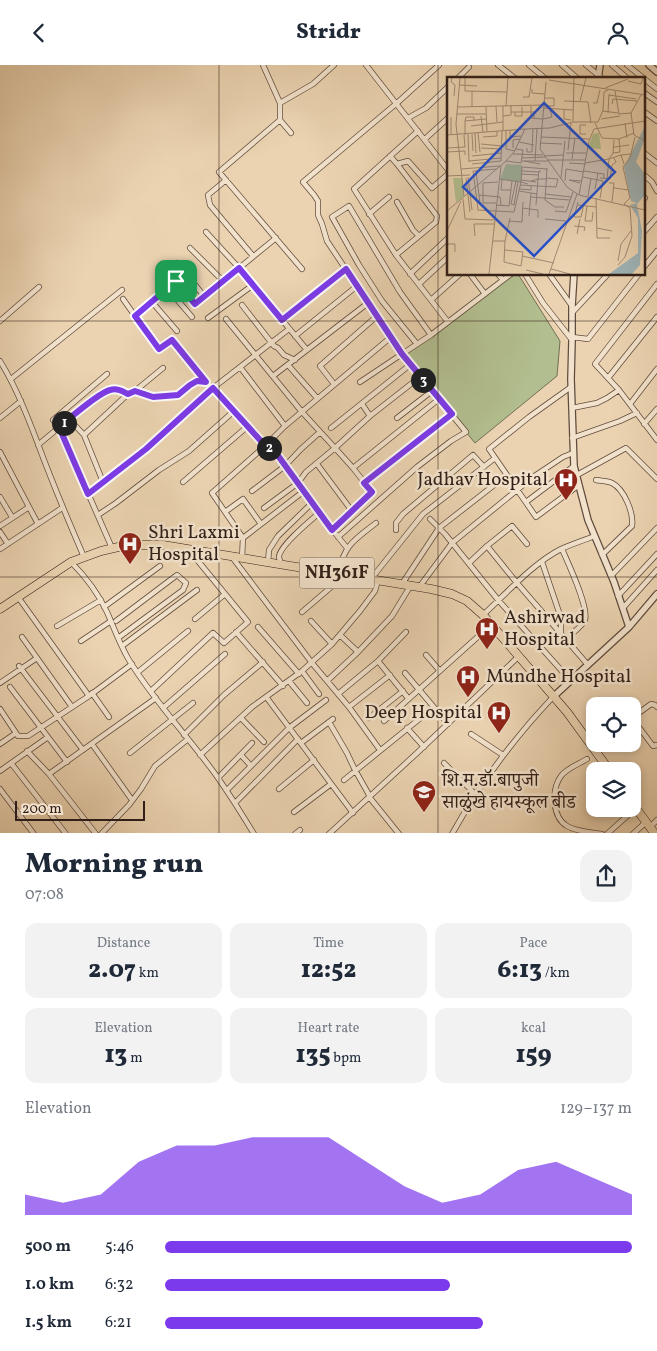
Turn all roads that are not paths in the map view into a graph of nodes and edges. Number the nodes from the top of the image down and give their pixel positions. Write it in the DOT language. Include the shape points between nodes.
graph roads {
  1 [pos="263,65"];
  2 [pos="334,65"];
  3 [pos="366,65"];
  4 [pos="439,65"];
  5 [pos="498,65"];
  6 [pos="529,65"];
  7 [pos="562,65"];
  8 [pos="586,65"];
  9 [pos="612,65"];
  10 [pos="627,65"];
  11 [pos="649,65"];
  12 [pos="469,67"];
  13 [pos="657,72"];
  14 [pos="459,77"];
  15 [pos="513,77"];
  16 [pos="544,77"];
  17 [pos="576,77"];
  18 [pos="599,77"];
  19 [pos="626,77"];
  20 [pos="642,77"];
  21 [pos="644,79"];
  22 [pos="447,88"];
  23 [pos="657,89"];
  24 [pos="644,93"];
  25 [pos="657,102"];
  26 [pos="280,103"];
  27 [pos="397,103"];
  28 [pos="644,112"];
  29 [pos="408,118"];
  30 [pos="447,119"];
  31 [pos="280,120"];
  32 [pos="657,121"];
  33 [pos="418,131"];
  34 [pos="291,133"];
  35 [pos="424,139"];
  36 [pos="644,153"];
  37 [pos="390,156"];
  38 [pos="657,163"];
  39 [pos="397,164"];
  40 [pos="447,171"];
  41 [pos="447,173"];
  42 [pos="644,175"];
  43 [pos="226,180"];
  44 [pos="657,191"];
  45 [pos="389,197"];
  46 [pos="397,202"];
  47 [pos="369,214"];
  48 [pos="657,217"];
  49 [pos="206,232"];
  50 [pos="644,232"];
  51 [pos="419,236"];
  52 [pos="276,238"];
  53 [pos="447,242"];
  54 [pos="190,248"];
  55 [pos="657,251"];
  56 [pos="396,255"];
  57 [pos="253,256"];
  58 [pos="447,258"];
  59 [pos="177,263"];
  60 [pos="162,264"];
  61 [pos="644,267"];
  62 [pos="239,268"];
  63 [pos="302,269"];
  64 [pos="346,269"];
  65 [pos="410,274"];
  66 [pos="459,275"];
  67 [pos="471,275"];
  68 [pos="499,275"];
  69 [pos="510,275"];
  70 [pos="526,275"];
  71 [pos="550,275"];
  72 [pos="574,275"];
  73 [pos="607,275"];
  74 [pos="638,275"];
  75 [pos="503,280"];
  76 [pos="176,281"];
  77 [pos="223,281"];
  78 [pos="419,284"];
  79 [pos="657,284"];
  80 [pos="253,285"];
  81 [pos="357,286"];
  82 [pos="39,287"];
  83 [pos="168,289"];
  84 [pos="122,290"];
  85 [pos="485,293"];
  86 [pos="204,296"];
  87 [pos="123,299"];
  88 [pos="431,300"];
  89 [pos="152,302"];
  90 [pos="368,303"];
  91 [pos="242,305"];
  92 [pos="572,306"];
  93 [pos="572,313"];
  94 [pos="135,316"];
  95 [pos="377,316"];
  96 [pos="192,317"];
  97 [pos="208,318"];
  98 [pos="226,319"];
  99 [pos="282,320"];
  100 [pos="0,321"];
  101 [pos="656,321"];
  102 [pos="448,322"];
  103 [pos="289,329"];
  104 [pos="177,331"];
  105 [pos="431,335"];
  106 [pos="295,336"];
  107 [pos="391,337"];
  108 [pos="572,339"];
  109 [pos="271,343"];
  110 [pos="417,344"];
  111 [pos="307,350"];
  112 [pos="402,354"];
  113 [pos="256,355"];
  114 [pos="295,360"];
  115 [pos="0,361"];
  116 [pos="411,364"];
  117 [pos="288,365"];
  118 [pos="240,367"];
  119 [pos="163,368"];
  120 [pos="657,369"];
  121 [pos="107,374"];
  122 [pos="273,377"];
  123 [pos="608,378"];
  124 [pos="11,379"];
  125 [pos="416,380"];
  126 [pos="206,382"];
  127 [pos="360,382"];
  128 [pos="334,384"];
  129 [pos="571,387"];
  130 [pos="213,388"];
  131 [pos="619,390"];
  132 [pos="135,391"];
  133 [pos="432,391"];
  134 [pos="128,394"];
  135 [pos="317,398"];
  136 [pos="439,399"];
  137 [pos="21,401"];
  138 [pos="362,404"];
  139 [pos="630,404"];
  140 [pos="572,408"];
  141 [pos="657,409"];
  142 [pos="234,411"];
  143 [pos="302,412"];
  144 [pos="637,413"];
  145 [pos="452,414"];
  146 [pos="370,416"];
  147 [pos="0,418"];
  148 [pos="397,418"];
  149 [pos="69,419"];
  150 [pos="644,424"];
  151 [pos="248,426"];
  152 [pos="285,426"];
  153 [pos="59,427"];
  154 [pos="331,429"];
  155 [pos="320,432"];
  156 [pos="84,435"];
  157 [pos="572,439"];
  158 [pos="657,441"];
  159 [pos="38,445"];
  160 [pos="266,445"];
  161 [pos="335,448"];
  162 [pos="0,452"];
  163 [pos="573,453"];
  164 [pos="495,458"];
  165 [pos="317,464"];
  166 [pos="285,465"];
  167 [pos="574,466"];
  168 [pos="484,467"];
  169 [pos="353,468"];
  170 [pos="507,475"];
  171 [pos="576,475"];
  172 [pos="657,479"];
  173 [pos="596,480"];
  174 [pos="103,481"];
  175 [pos="184,482"];
  176 [pos="298,483"];
  177 [pos="364,483"];
  178 [pos="579,485"];
  179 [pos="517,489"];
  180 [pos="252,491"];
  181 [pos="304,491"];
  182 [pos="88,494"];
  183 [pos="0,497"];
  184 [pos="418,502"];
  185 [pos="526,502"];
  186 [pos="312,503"];
  187 [pos="29,507"];
  188 [pos="62,508"];
  189 [pos="264,508"];
  190 [pos="352,511"];
  191 [pos="426,511"];
  192 [pos="225,512"];
  193 [pos="319,513"];
  194 [pos="98,515"];
  195 [pos="12,517"];
  196 [pos="430,519"];
  197 [pos="376,523"];
  198 [pos="38,524"];
  199 [pos="261,524"];
  200 [pos="0,525"];
  201 [pos="439,528"];
  202 [pos="657,528"];
  203 [pos="332,530"];
  204 [pos="396,530"];
  205 [pos="0,532"];
  206 [pos="594,536"];
  207 [pos="338,537"];
  208 [pos="243,538"];
  209 [pos="452,543"];
  210 [pos="8,544"];
  211 [pos="527,544"];
  212 [pos="487,546"];
  213 [pos="347,548"];
  214 [pos="0,549"];
  215 [pos="112,549"];
  216 [pos="562,549"];
  217 [pos="189,550"];
  218 [pos="657,554"];
  219 [pos="602,555"];
  220 [pos="84,557"];
  221 [pos="232,557"];
  222 [pos="242,558"];
  223 [pos="71,562"];
  224 [pos="268,562"];
  225 [pos="542,562"];
  226 [pos="469,563"];
  227 [pos="281,564"];
  228 [pos="160,566"];
  229 [pos="657,570"];
  230 [pos="342,574"];
  231 [pos="611,576"];
  232 [pos="375,579"];
  233 [pos="517,583"];
  234 [pos="402,584"];
  235 [pos="411,585"];
  236 [pos="420,586"];
  237 [pos="197,590"];
  238 [pos="225,594"];
  239 [pos="657,594"];
  240 [pos="618,596"];
  241 [pos="18,597"];
  242 [pos="101,601"];
  243 [pos="499,601"];
  244 [pos="104,607"];
  245 [pos="623,608"];
  246 [pos="0,609"];
  247 [pos="302,612"];
  248 [pos="483,615"];
  249 [pos="195,619"];
  250 [pos="114,621"];
  251 [pos="311,621"];
  252 [pos="491,625"];
  253 [pos="57,626"];
  254 [pos="258,627"];
  255 [pos="629,627"];
  256 [pos="188,631"];
  257 [pos="236,632"];
  258 [pos="406,632"];
  259 [pos="561,633"];
  260 [pos="574,633"];
  261 [pos="340,635"];
  262 [pos="22,637"];
  263 [pos="118,638"];
  264 [pos="81,641"];
  265 [pos="332,644"];
  266 [pos="122,646"];
  267 [pos="358,653"];
  268 [pos="225,655"];
  269 [pos="426,655"];
  270 [pos="518,657"];
  271 [pos="37,658"];
  272 [pos="378,661"];
  273 [pos="263,662"];
  274 [pos="312,663"];
  275 [pos="132,665"];
  276 [pos="588,665"];
  277 [pos="20,667"];
  278 [pos="440,671"];
  279 [pos="138,672"];
  280 [pos="300,673"];
  281 [pos="405,673"];
  282 [pos="390,675"];
  283 [pos="289,681"];
  284 [pos="327,681"];
  285 [pos="571,681"];
  286 [pos="0,683"];
  287 [pos="283,686"];
  288 [pos="10,687"];
  289 [pos="419,689"];
  290 [pos="151,691"];
  291 [pos="403,691"];
  292 [pos="91,694"];
  293 [pos="319,694"];
  294 [pos="338,694"];
  295 [pos="267,697"];
  296 [pos="554,697"];
  297 [pos="156,698"];
  298 [pos="408,699"];
  299 [pos="326,700"];
  300 [pos="193,703"];
  301 [pos="307,703"];
  302 [pos="72,707"];
  303 [pos="349,707"];
  304 [pos="657,707"];
  305 [pos="163,708"];
  306 [pos="0,709"];
  307 [pos="641,711"];
  308 [pos="58,716"];
  309 [pos="423,716"];
  310 [pos="109,717"];
  311 [pos="6,718"];
  312 [pos="241,718"];
  313 [pos="369,718"];
  314 [pos="172,719"];
  315 [pos="384,721"];
  316 [pos="0,723"];
  317 [pos="448,724"];
  318 [pos="41,727"];
  319 [pos="289,728"];
  320 [pos="407,729"];
  321 [pos="641,730"];
  322 [pos="16,733"];
  323 [pos="471,734"];
  324 [pos="586,734"];
  325 [pos="48,737"];
  326 [pos="186,737"];
  327 [pos="300,741"];
  328 [pos="264,742"];
  329 [pos="0,743"];
  330 [pos="252,743"];
  331 [pos="92,744"];
  332 [pos="657,745"];
  333 [pos="424,747"];
  334 [pos="83,750"];
  335 [pos="380,750"];
  336 [pos="27,751"];
  337 [pos="130,753"];
  338 [pos="200,755"];
  339 [pos="241,755"];
  340 [pos="503,755"];
  341 [pos="587,759"];
  342 [pos="314,760"];
  343 [pos="67,762"];
  344 [pos="11,763"];
  345 [pos="444,763"];
  346 [pos="251,766"];
  347 [pos="355,770"];
  348 [pos="0,771"];
  349 [pos="49,774"];
  350 [pos="218,778"];
  351 [pos="344,780"];
  352 [pos="331,784"];
  353 [pos="0,789"];
  354 [pos="279,789"];
  355 [pos="226,790"];
  356 [pos="475,794"];
  357 [pos="370,798"];
  358 [pos="132,800"];
  359 [pos="235,803"];
  360 [pos="294,812"];
  361 [pos="353,813"];
  362 [pos="641,815"];
  363 [pos="622,817"];
  364 [pos="657,820"];
  365 [pos="650,828"];
  366 [pos="334,829"];
  367 [pos="34,833"];
  368 [pos="66,833"];
  369 [pos="96,833"];
  370 [pos="101,833"];
  371 [pos="254,833"];
  372 [pos="328,833"];
  373 [pos="340,833"];
  374 [pos="399,833"];
  375 [pos="452,833"];
  376 [pos="602,833"];
  377 [pos="607,833"];
  378 [pos="633,833"];
  1 -- 26 [label="street"];
  2 -- 26 [label="street" via="313,85"];
  3 -- 27 [label="street"];
  4 -- 27 [label="street"];
  5 -- 15 [label="street"];
  6 -- 16 [label="street"];
  7 -- 17 [label="street"];
  8 -- 18 [label="street"];
  9 -- 19 [label="street"];
  10 -- 20 [label="street"];
  11 -- 13 [label="street"];
  12 -- 14 [label="street"];
  21 -- 23 [label="street"];
  22 -- 29 [label="street" via="426,108"];
  24 -- 25 [label="street"];
  26 -- 31 [label="street"];
  27 -- 29 [label="street"];
  27 -- 64 [label="street" via="303,182 318,201 318,215 327,241"];
  28 -- 32 [label="street"];
  29 -- 33 [label="street"];
  30 -- 35 [label="street"];
  31 -- 34 [label="street"];
  31 -- 43 [label="street" via="219,172"];
  33 -- 35 [label="street"];
  33 -- 37 [label="street"];
  35 -- 40 [label="street"];
  36 -- 38 [label="street"];
  37 -- 39 [label="street"];
  37 -- 47 [label="street" via="354,189"];
  39 -- 41 [label="street" via="408,161 432,188"];
  39 -- 51 [label="street" via="436,216 436,221"];
  42 -- 44 [label="street"];
  43 -- 52 [label="street"];
  43 -- 57 [label="street" via="208,195 210,205"];
  45 -- 47 [label="street"];
  46 -- 51 [label="street"];
  47 -- 56 [label="street"];
  48 -- 50 [label="street"];
  49 -- 62 [label="street"];
  51 -- 56 [label="street"];
  52 -- 57 [label="street"];
  52 -- 63 [label="street"];
  53 -- 65 [label="street"];
  54 -- 77 [label="street"];
  55 -- 61 [label="street"];
  56 -- 65 [label="street"];
  57 -- 62 [label="street"];
  58 -- 78 [label="street"];
  59 -- 86 [label="street"];
  60 -- 76 [label="street"];
  62 -- 77 [label="street"];
  62 -- 80 [label="street"];
  64 -- 81 [label="street"];
  64 -- 99 [label="street"];
  65 -- 78 [label="street"];
  66 -- 88 [label="street"];
  67 -- 85 [label="street"];
  68 -- 75 [label="street"];
  69 -- 75 [label="street"];
  70 -- 108 [label="street"];
  71 -- 92 [label="street"];
  72 -- 92 [label="street"];
  73 -- 93 [label="street"];
  74 -- 108 [label="street" via="588,339"];
  75 -- 85 [label="street"];
  76 -- 83 [label="street"];
  76 -- 86 [label="street" via="195,304"];
  77 -- 86 [label="street"];
  78 -- 88 [label="street"];
  79 -- 123 [label="street" via="595,364"];
  80 -- 97 [label="street"];
  80 -- 99 [label="street"];
  81 -- 90 [label="street"];
  81 -- 106 [label="street"];
  82 -- 100 [label="street"];
  83 -- 89 [label="street"];
  83 -- 96 [label="street"];
  84 -- 124 [label="street"];
  85 -- 102 [label="street"];
  87 -- 94 [label="street"];
  88 -- 102 [label="street"];
  89 -- 94 [label="street"];
  89 -- 104 [label="street"];
  90 -- 95 [label="street"];
  90 -- 111 [label="street"];
  91 -- 109 [label="street"];
  92 -- 93 [label="street"];
  93 -- 108 [label="street"];
  94 -- 126 [label="street" via="159,349 172,340"];
  95 -- 107 [label="street"];
  95 -- 128 [label="street" via="320,366"];
  98 -- 113 [label="street"];
  99 -- 103 [label="street"];
  101 -- 123 [label="street"];
  102 -- 105 [label="street"];
  103 -- 106 [label="street"];
  103 -- 109 [label="street"];
  105 -- 110 [label="street"];
  105 -- 110 [label="street" via="400,292 349,207 332,217 378,294"];
  106 -- 111 [label="street"];
  107 -- 112 [label="street"];
  107 -- 128 [label="street"];
  108 -- 129 [label="street"];
  109 -- 113 [label="street"];
  109 -- 114 [label="street"];
  110 -- 112 [label="street"];
  111 -- 114 [label="street"];
  112 -- 116 [label="street"];
  112 -- 127 [label="street"];
  113 -- 118 [label="street"];
  113 -- 122 [label="street"];
  114 -- 117 [label="street"];
  115 -- 124 [label="street"];
  116 -- 133 [label="street"];
  116 -- 138 [label="street"];
  117 -- 122 [label="street"];
  117 -- 135 [label="street"];
  118 -- 130 [label="street"];
  118 -- 152 [label="street"];
  119 -- 132 [label="street"];
  120 -- 139 [label="street"];
  121 -- 153 [label="street" via="53,420"];
  122 -- 143 [label="street"];
  123 -- 131 [label="street"];
  124 -- 137 [label="street"];
  125 -- 146 [label="street"];
  126 -- 130 [label="street"];
  126 -- 132 [label="street" via="197,381 178,395 153,397"];
  128 -- 135 [label="street"];
  129 -- 140 [label="street"];
  129 -- 164 [label="street" via="489,449"];
  130 -- 142 [label="street"];
  130 -- 174 [label="street" via="146,449"];
  131 -- 139 [label="street"];
  131 -- 140 [label="street" via="597,403"];
  132 -- 134 [label="street"];
  133 -- 136 [label="street"];
  133 -- 148 [label="street"];
  134 -- 149 [label="street" via="119,389 109,390"];
  134 -- 156 [label="street"];
  135 -- 143 [label="street"];
  136 -- 145 [label="street"];
  136 -- 169 [label="street"];
  137 -- 147 [label="street"];
  137 -- 159 [label="street"];
  138 -- 146 [label="street"];
  138 -- 154 [label="street"];
  139 -- 144 [label="street"];
  140 -- 157 [label="street"];
  141 -- 150 [label="street"];
  142 -- 151 [label="street"];
  142 -- 194 [label="street" via="188,451"];
  143 -- 152 [label="street"];
  143 -- 155 [label="street"];
  144 -- 150 [label="street"];
  144 -- 157 [label="street"];
  145 -- 177 [label="street"];
  145 -- 207 [label="street" via="466,432 417,467"];
  146 -- 161 [label="street"];
  149 -- 153 [label="street"];
  149 -- 156 [label="street"];
  150 -- 158 [label="street"];
  151 -- 160 [label="street"];
  151 -- 175 [label="street"];
  152 -- 160 [label="street"];
  153 -- 159 [label="street"];
  153 -- 182 [label="street"];
  155 -- 161 [label="street"];
  155 -- 166 [label="street"];
  156 -- 174 [label="street"];
  157 -- 163 [label="street"];
  159 -- 188 [label="street"];
  160 -- 166 [label="street"];
  160 -- 192 [label="street" via="212,493"];
  161 -- 165 [label="street"];
  161 -- 169 [label="street"];
  162 -- 187 [label="street"];
  163 -- 167 [label="street"];
  163 -- 179 [label="street"];
  164 -- 168 [label="street"];
  164 -- 170 [label="street"];
  165 -- 176 [label="street"];
  165 -- 190 [label="street"];
  166 -- 176 [label="street"];
  166 -- 180 [label="street"];
  167 -- 171 [label="street"];
  167 -- 185 [label="street"];
  168 -- 184 [label="street" via="473,455"];
  168 -- 191 [label="street"];
  169 -- 177 [label="street"];
  170 -- 179 [label="street"];
  170 -- 201 [label="street"];
  171 -- 172 [label="street" via="626,448"];
  171 -- 178 [label="street"];
  173 -- 219 [label="street" via="612,483 621,491 633,519 632,526"];
  174 -- 182 [label="street"];
  176 -- 181 [label="street"];
  176 -- 189 [label="street"];
  177 -- 190 [label="street" via="372,492"];
  178 -- 185 [label="street" via="536,517"];
  178 -- 206 [label="street"];
  179 -- 185 [label="street"];
  179 -- 209 [label="street"];
  181 -- 186 [label="street"];
  181 -- 199 [label="street"];
  182 -- 194 [label="street"];
  183 -- 195 [label="street"];
  184 -- 191 [label="street"];
  184 -- 204 [label="street" via="403,514 396,523"];
  186 -- 193 [label="street"];
  186 -- 224 [label="street" via="278,536 269,551"];
  187 -- 195 [label="street"];
  187 -- 198 [label="street"];
  188 -- 198 [label="street"];
  188 -- 220 [label="street"];
  190 -- 203 [label="street"];
  191 -- 232 [label="street"];
  192 -- 199 [label="street" via="243,499"];
  192 -- 208 [label="street"];
  193 -- 203 [label="street"];
  193 -- 227 [label="street" via="281,551"];
  194 -- 215 [label="street"];
  195 -- 200 [label="street"];
  196 -- 201 [label="street"];
  197 -- 213 [label="street"];
  198 -- 210 [label="street"];
  199 -- 208 [label="street"];
  201 -- 209 [label="street"];
  201 -- 234 [label="street"];
  202 -- 231 [label="street"];
  203 -- 207 [label="street"];
  205 -- 210 [label="street"];
  206 -- 216 [label="street"];
  206 -- 219 [label="street"];
  207 -- 213 [label="street"];
  208 -- 222 [label="street"];
  209 -- 226 [label="street"];
  209 -- 236 [label="street"];
  210 -- 214 [label="street"];
  211 -- 212 [label="street" via="512,526"];
  212 -- 226 [label="street"];
  212 -- 233 [label="street"];
  213 -- 230 [label="street" via="341,559"];
  215 -- 217 [label="highway, NH361F" via="128,545 163,545"];
  215 -- 220 [label="highway, NH361F"];
  216 -- 225 [label="street"];
  216 -- 260 [label="street" via="585,610 584,621"];
  217 -- 221 [label="highway, NH361F"];
  217 -- 238 [label="street"];
  218 -- 240 [label="street"];
  219 -- 231 [label="street"];
  220 -- 223 [label="highway, NH361F"];
  221 -- 222 [label="highway, NH361F"];
  221 -- 274 [label="street"];
  222 -- 224 [label="highway, NH361F"];
  223 -- 241 [label="highway, NH361F"];
  223 -- 242 [label="street" via="93,586"];
  224 -- 227 [label="highway, NH361F"];
  225 -- 233 [label="street"];
  225 -- 259 [label="street" via="561,618"];
  226 -- 243 [label="street"];
  227 -- 230 [label="highway, NH361F"];
  228 -- 244 [label="street"];
  229 -- 245 [label="street"];
  230 -- 232 [label="highway, NH361F"];
  230 -- 247 [label="street"];
  231 -- 240 [label="street"];
  232 -- 234 [label="highway, NH361F"];
  232 -- 261 [label="street" via="375,591"];
  233 -- 243 [label="street"];
  233 -- 259 [label="street"];
  234 -- 235 [label="highway, NH361F"];
  235 -- 236 [label="highway, NH361F"];
  235 -- 267 [label="street" via="392,617"];
  236 -- 248 [label="highway, NH361F" via="452,594 467,601"];
  237 -- 266 [label="street"];
  238 -- 249 [label="street"];
  238 -- 257 [label="street" via="248,623"];
  239 -- 255 [label="street"];
  240 -- 245 [label="street"];
  241 -- 246 [label="highway, NH361F"];
  241 -- 292 [label="street"];
  242 -- 244 [label="street"];
  242 -- 253 [label="street"];
  243 -- 248 [label="street"];
  243 -- 285 [label="street"];
  244 -- 250 [label="street"];
  245 -- 255 [label="street"];
  248 -- 252 [label="highway, NH361F"];
  250 -- 263 [label="street"];
  250 -- 263 [label="street" via="178,575 186,583 183,590"];
  250 -- 264 [label="street"];
  251 -- 265 [label="street"];
  252 -- 270 [label="highway, NH361F"];
  252 -- 278 [label="street"];
  254 -- 280 [label="street"];
  255 -- 276 [label="street"];
  256 -- 279 [label="street"];
  257 -- 273 [label="street"];
  257 -- 290 [label="street" via="224,643 214,633"];
  258 -- 272 [label="street"];
  259 -- 276 [label="street"];
  261 -- 265 [label="street"];
  261 -- 267 [label="street"];
  262 -- 271 [label="street"];
  263 -- 266 [label="street"];
  265 -- 274 [label="street"];
  266 -- 275 [label="street"];
  267 -- 284 [label="street"];
  268 -- 305 [label="street"];
  269 -- 278 [label="street"];
  270 -- 296 [label="highway, NH361F"];
  270 -- 317 [label="street"];
  271 -- 277 [label="street"];
  271 -- 302 [label="street"];
  272 -- 282 [label="street"];
  272 -- 294 [label="street"];
  273 -- 287 [label="street"];
  273 -- 326 [label="street" via="224,695"];
  274 -- 280 [label="street"];
  274 -- 284 [label="street"];
  275 -- 279 [label="street"];
  275 -- 292 [label="street"];
  276 -- 285 [label="street"];
  277 -- 286 [label="street"];
  277 -- 308 [label="street"];
  278 -- 289 [label="street"];
  279 -- 290 [label="street"];
  280 -- 283 [label="street"];
  280 -- 293 [label="street"];
  281 -- 289 [label="street"];
  282 -- 291 [label="street"];
  282 -- 303 [label="street"];
  283 -- 287 [label="street"];
  283 -- 301 [label="street"];
  284 -- 294 [label="street"];
  285 -- 296 [label="street"];
  287 -- 295 [label="street"];
  288 -- 318 [label="street"];
  289 -- 298 [label="street"];
  289 -- 317 [label="street"];
  290 -- 297 [label="street"];
  291 -- 298 [label="street"];
  291 -- 313 [label="street"];
  292 -- 302 [label="street"];
  292 -- 310 [label="street"];
  294 -- 303 [label="street"];
  295 -- 312 [label="street"];
  295 -- 319 [label="street"];
  296 -- 324 [label="highway, NH361F"];
  296 -- 340 [label="street"];
  297 -- 305 [label="street"];
  297 -- 331 [label="street"];
  298 -- 315 [label="street"];
  299 -- 319 [label="street"];
  300 -- 314 [label="street"];
  302 -- 308 [label="street"];
  303 -- 335 [label="street"];
  304 -- 307 [label="street" via="651,704"];
  305 -- 314 [label="street"];
  306 -- 311 [label="street"];
  308 -- 318 [label="street"];
  308 -- 334 [label="street"];
  309 -- 320 [label="street"];
  311 -- 316 [label="street"];
  311 -- 322 [label="street"];
  312 -- 328 [label="street"];
  312 -- 338 [label="street"];
  314 -- 326 [label="street"];
  314 -- 337 [label="street"];
  317 -- 333 [label="street"];
  318 -- 322 [label="street" via="28,736"];
  318 -- 325 [label="street"];
  319 -- 327 [label="street"];
  319 -- 346 [label="street"];
  320 -- 333 [label="street"];
  320 -- 335 [label="street"];
  321 -- 332 [label="street" via="653,746"];
  322 -- 329 [label="street"];
  323 -- 340 [label="street"];
  325 -- 336 [label="street"];
  325 -- 343 [label="street"];
  326 -- 338 [label="street"];
  326 -- 358 [label="street" via="155,766"];
  327 -- 342 [label="street"];
  327 -- 347 [label="street" via="331,720"];
  327 -- 359 [label="street"];
  330 -- 339 [label="street"];
  331 -- 334 [label="street"];
  331 -- 358 [label="street"];
  333 -- 357 [label="street"];
  334 -- 343 [label="street"];
  335 -- 347 [label="street"];
  336 -- 344 [label="street"];
  336 -- 349 [label="street"];
  338 -- 350 [label="street"];
  339 -- 346 [label="street"];
  339 -- 350 [label="street"];
  340 -- 356 [label="street"];
  341 -- 376 [label="street" via="562,775 554,792 555,806 566,826"];
  342 -- 352 [label="street"];
  342 -- 354 [label="street"];
  343 -- 349 [label="street"];
  344 -- 348 [label="street"];
  344 -- 368 [label="street"];
  345 -- 356 [label="street"];
  346 -- 355 [label="street"];
  347 -- 351 [label="street"];
  347 -- 357 [label="street"];
  349 -- 369 [label="street"];
  350 -- 355 [label="street"];
  352 -- 360 [label="street"];
  352 -- 361 [label="street"];
  353 -- 367 [label="street"];
  355 -- 359 [label="street"];
  356 -- 375 [label="street"];
  357 -- 361 [label="street"];
  357 -- 374 [label="street"];
  358 -- 370 [label="street"];
  359 -- 371 [label="street"];
  361 -- 366 [label="street"];
  362 -- 365 [label="highway"];
  363 -- 377 [label="street"];
  364 -- 365 [label="street"];
  365 -- 378 [label="street"];
  366 -- 372 [label="street"];
  366 -- 373 [label="street"];
}
